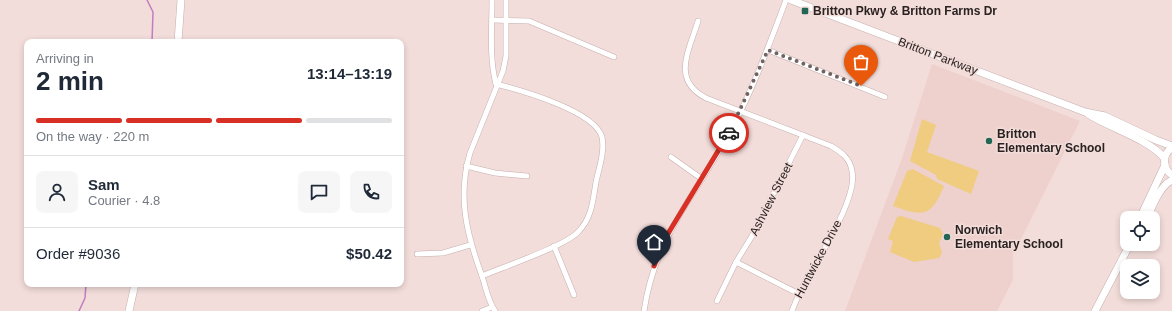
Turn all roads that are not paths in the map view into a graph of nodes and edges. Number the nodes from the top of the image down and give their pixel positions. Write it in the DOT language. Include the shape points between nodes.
graph roads {
  1 [pos="181,0"];
  2 [pos="492,0"];
  3 [pos="506,0"];
  4 [pos="786,0"];
  5 [pos="791,0"];
  6 [pos="506,19"];
  7 [pos="492,20"];
  8 [pos="698,22"];
  9 [pos="178,39"];
  10 [pos="768,50"];
  11 [pos="614,57"];
  12 [pos="496,84"];
  13 [pos="885,97"];
  14 [pos="741,111"];
  15 [pos="1085,112"];
  16 [pos="803,135"];
  17 [pos="1172,147"];
  18 [pos="671,157"];
  19 [pos="1165,162"];
  20 [pos="466,166"];
  21 [pos="1172,175"];
  22 [pos="527,176"];
  23 [pos="702,179"];
  24 [pos="1172,180"];
  25 [pos="1143,211"];
  26 [pos="1150,211"];
  27 [pos="470,245"];
  28 [pos="554,246"];
  29 [pos="1126,251"];
  30 [pos="417,254"];
  31 [pos="736,262"];
  32 [pos="482,276"];
  33 [pos="134,287"];
  34 [pos="799,294"];
  35 [pos="574,295"];
  36 [pos="717,301"];
  37 [pos="494,309"];
  38 [pos="129,311"];
  39 [pos="482,311"];
  40 [pos="644,311"];
  41 [pos="792,311"];
  42 [pos="1095,311"];
  1 -- 9 [label="main road"];
  2 -- 7 [label="street"];
  3 -- 6 [label="street"];
  4 -- 10 [label="street"];
  5 -- 15 [label="main road, Britton Parkway"];
  6 -- 7 [label="street"];
  6 -- 11 [label="street" via="542,25"];
  6 -- 12 [label="street" via="506,56"];
  7 -- 12 [label="street"];
  8 -- 14 [label="street, Huntwicke Drive" via="684,67 687,82 698,93"];
  10 -- 13 [label="street"];
  10 -- 14 [label="street"];
  12 -- 20 [label="street"];
  12 -- 28 [label="street" via="538,96 585,117 596,125 602,136 602,149 588,219 578,233"];
  14 -- 16 [label="street, Huntwicke Drive"];
  14 -- 23 [label="street"];
  15 -- 17 [label="main road, Britton Parkway" via="1105,116"];
  15 -- 19 [label="main road, Britton Parkway" via="1148,145"];
  16 -- 31 [label="street, Ashview Street" via="752,236"];
  16 -- 34 [label="street, Huntwicke Drive" via="831,146 845,156 850,163 853,179 830,241"];
  17 -- 19 [label="main road"];
  18 -- 23 [label="street"];
  19 -- 21 [label="main road, Britton Parkway"];
  19 -- 25 [label="main road"];
  20 -- 22 [label="street" via="495,173"];
  20 -- 27 [label="street" via="464,195"];
  23 -- 40 [label="street" via="666,237 652,274"];
  24 -- 26 [label="main road" via="1160,191"];
  27 -- 30 [label="street" via="443,253"];
  27 -- 32 [label="street"];
  28 -- 32 [label="street"];
  28 -- 35 [label="street"];
  29 -- 42 [label="main road"];
  31 -- 34 [label="street"];
  31 -- 36 [label="street, Ashview Street"];
  32 -- 37 [label="street"];
  33 -- 38 [label="main road"];
  34 -- 41 [label="street, Huntwicke Drive"];
  37 -- 39 [label="street"];
}
